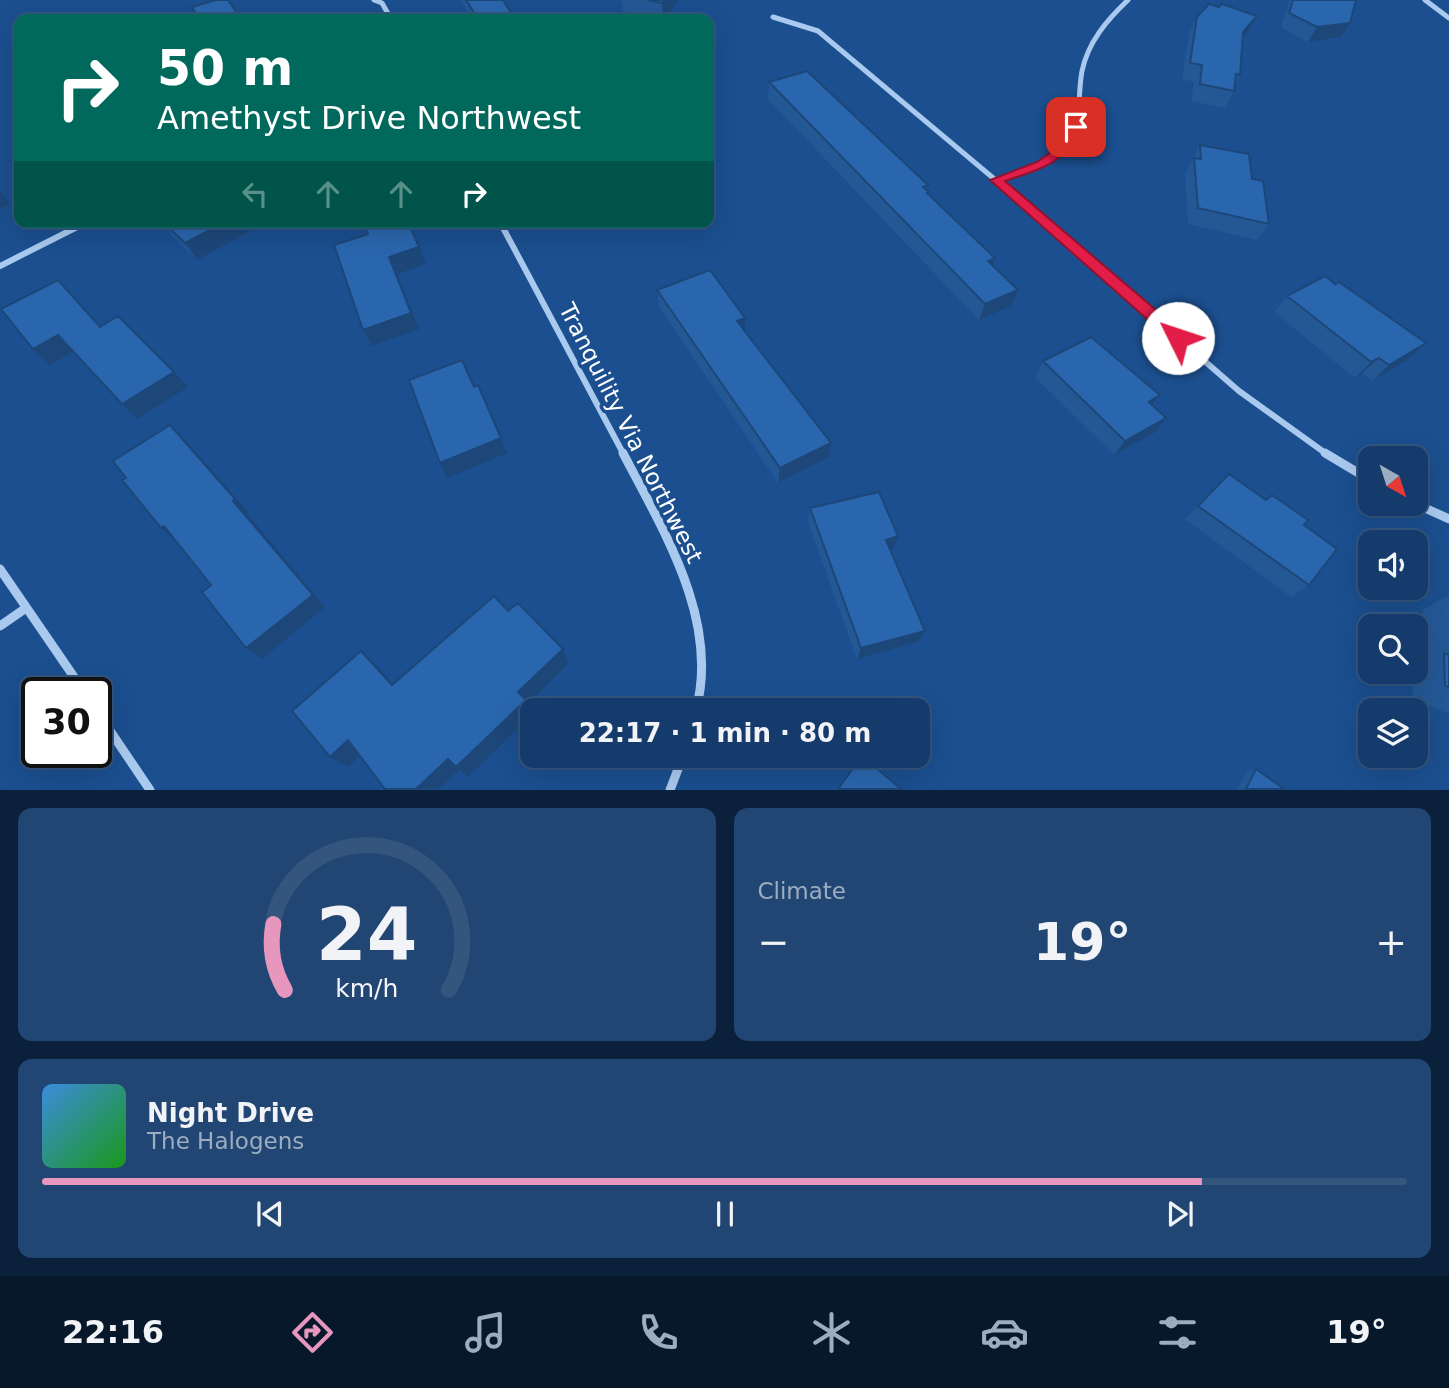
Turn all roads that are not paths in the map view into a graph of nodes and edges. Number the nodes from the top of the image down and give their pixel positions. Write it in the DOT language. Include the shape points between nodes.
graph roads {
  1 [pos="374,0"];
  2 [pos="1128,0"];
  3 [pos="1425,0"];
  4 [pos="388,14"];
  5 [pos="773,17"];
  6 [pos="1449,18"];
  7 [pos="996,180"];
  8 [pos="75,228"];
  9 [pos="503,228"];
  10 [pos="0,266"];
  11 [pos="1358,474"];
  12 [pos="1428,509"];
  13 [pos="1449,519"];
  14 [pos="0,569"];
  15 [pos="26,608"];
  16 [pos="0,626"];
  17 [pos="74,677"];
  18 [pos="699,698"];
  19 [pos="112,733"];
  20 [pos="678,768"];
  21 [pos="150,789"];
  22 [pos="670,789"];
  1 -- 4 [label="street"];
  2 -- 7 [label="street" via="1108,18 1092,43 1082,71 1076,127 1065,149 1041,164"];
  3 -- 6 [label="street"];
  5 -- 7 [label="street" via="818,32"];
  7 -- 11 [label="street" via="1239,391 1309,444"];
  8 -- 10 [label="street"];
  9 -- 18 [label="street, Tranquility Via Northwest" via="678,558 700,638"];
  12 -- 13 [label="street"];
  14 -- 15 [label="street"];
  15 -- 16 [label="street"];
  15 -- 17 [label="street"];
  19 -- 21 [label="street"];
  20 -- 22 [label="street"];
}
